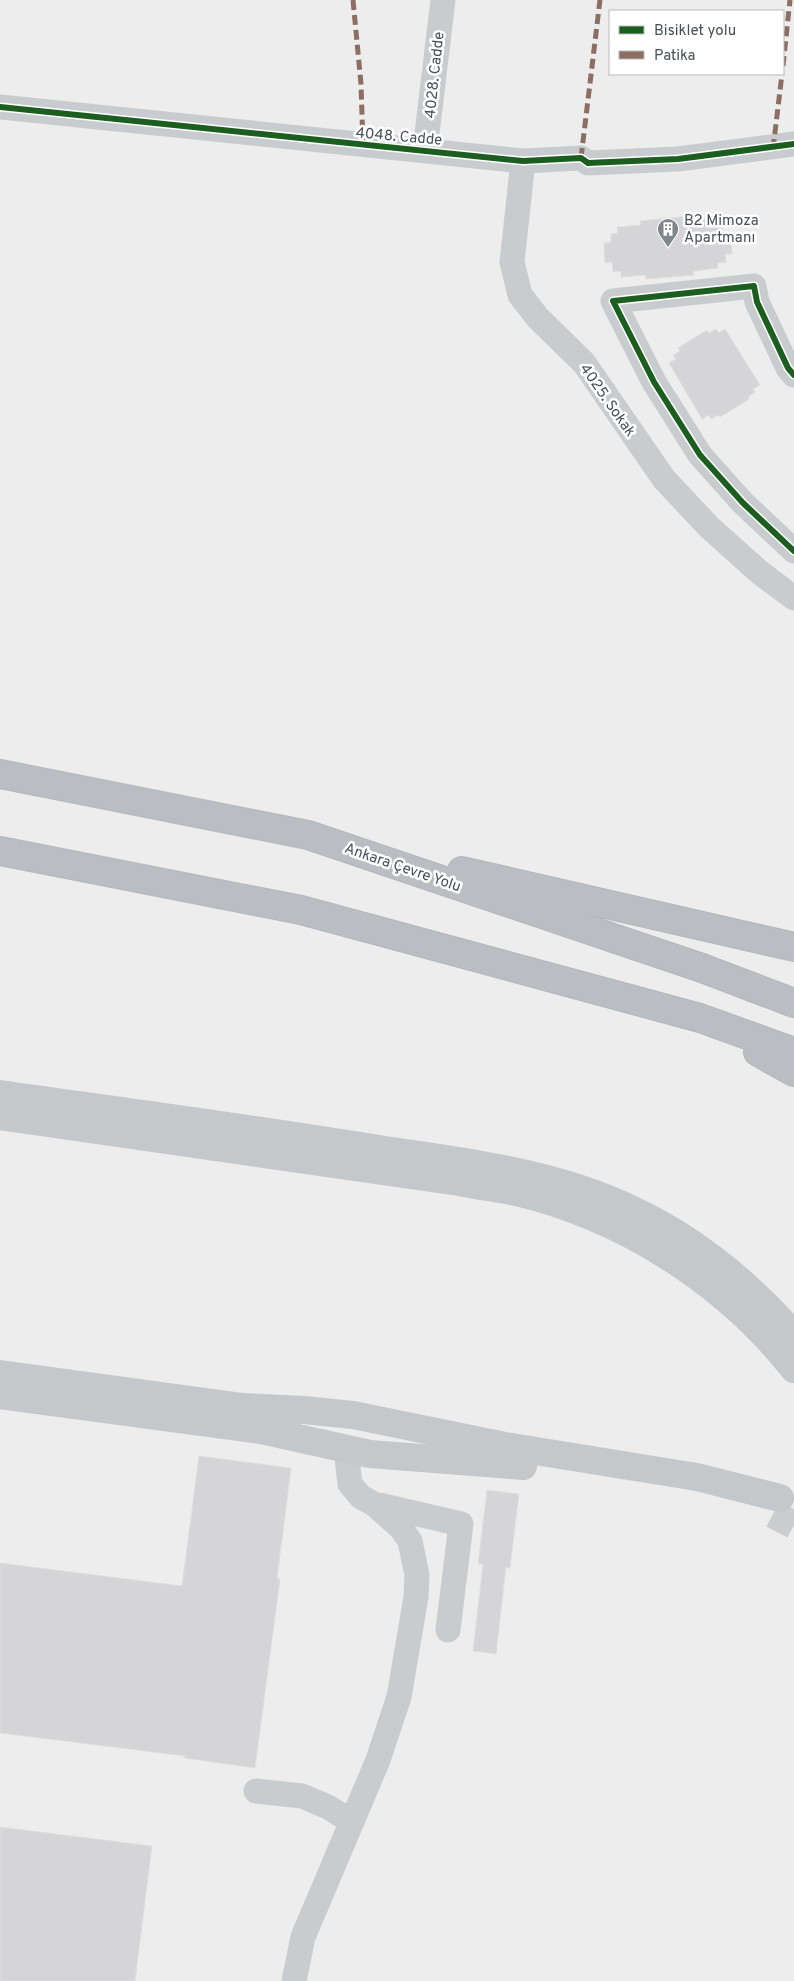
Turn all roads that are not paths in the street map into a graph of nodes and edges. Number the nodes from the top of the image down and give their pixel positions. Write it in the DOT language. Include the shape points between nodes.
graph roads {
  1 [pos="442,0"];
  2 [pos="0,107"];
  3 [pos="794,144"];
  4 [pos="426,150"];
  5 [pos="523,161"];
  6 [pos="794,376"];
  7 [pos="719,476"];
  8 [pos="686,503"];
  9 [pos="794,551"];
  10 [pos="794,598"];
  11 [pos="0,774"];
  12 [pos="308,835"];
  13 [pos="0,851"];
  14 [pos="794,947"];
  15 [pos="794,1003"];
  16 [pos="700,1018"];
  17 [pos="794,1052"];
  18 [pos="794,1072"];
  19 [pos="0,1094"];
  20 [pos="0,1116"];
  21 [pos="794,1335"];
  22 [pos="794,1369"];
  23 [pos="0,1374"];
  24 [pos="0,1395"];
  25 [pos="353,1415"];
  26 [pos="346,1450"];
  27 [pos="374,1504"];
  28 [pos="448,1630"];
  29 [pos="256,1791"];
  30 [pos="352,1822"];
  31 [pos="294,1981"];
  1 -- 4 [label="street, 4028. Cadde"];
  2 -- 4 [label="street, 4048. Cadde"];
  3 -- 5 [label="street, 4048. Cadde" via="678,159 588,163 581,158"];
  4 -- 5 [label="street, 4048. Cadde"];
  5 -- 8 [label="street, 4025. Sokak" via="512,262 520,295 538,318 584,363 664,479"];
  6 -- 7 [label="street" via="757,302 754,286 613,301 654,382 700,455"];
  7 -- 8 [label="street"];
  7 -- 9 [label="street" via="771,532"];
  8 -- 10 [label="street, 4025. Sokak" via="758,571"];
  11 -- 12 [label="highway, Ankara Çevre Yolu"];
  12 -- 14 [label="highway"];
  12 -- 15 [label="highway, Ankara Çevre Yolu" via="692,965"];
  13 -- 16 [label="highway" via="300,910"];
  16 -- 17 [label="highway"];
  16 -- 18 [label="highway"];
  19 -- 21 [label="main road" via="354,1145 528,1173 563,1182 633,1209 695,1246 757,1296"];
  20 -- 22 [label="main road" via="459,1182 541,1199 621,1230 691,1272 733,1303"];
  23 -- 25 [label="main road" via="242,1407"];
  24 -- 26 [label="main road" via="261,1430"];
  25 -- 26 [label="main road" via="366,1425 367,1436 361,1445"];
  25 -- 26 [label="main road" via="504,1446 697,1477 776,1506 522,1466"];
  26 -- 27 [label="street" via="350,1484 361,1497"];
  27 -- 28 [label="street" via="461,1524"];
  27 -- 30 [label="street" via="410,1540 417,1575 416,1597 399,1697 378,1760"];
  29 -- 30 [label="street" via="302,1796"];
  30 -- 31 [label="street" via="304,1937"];
}
